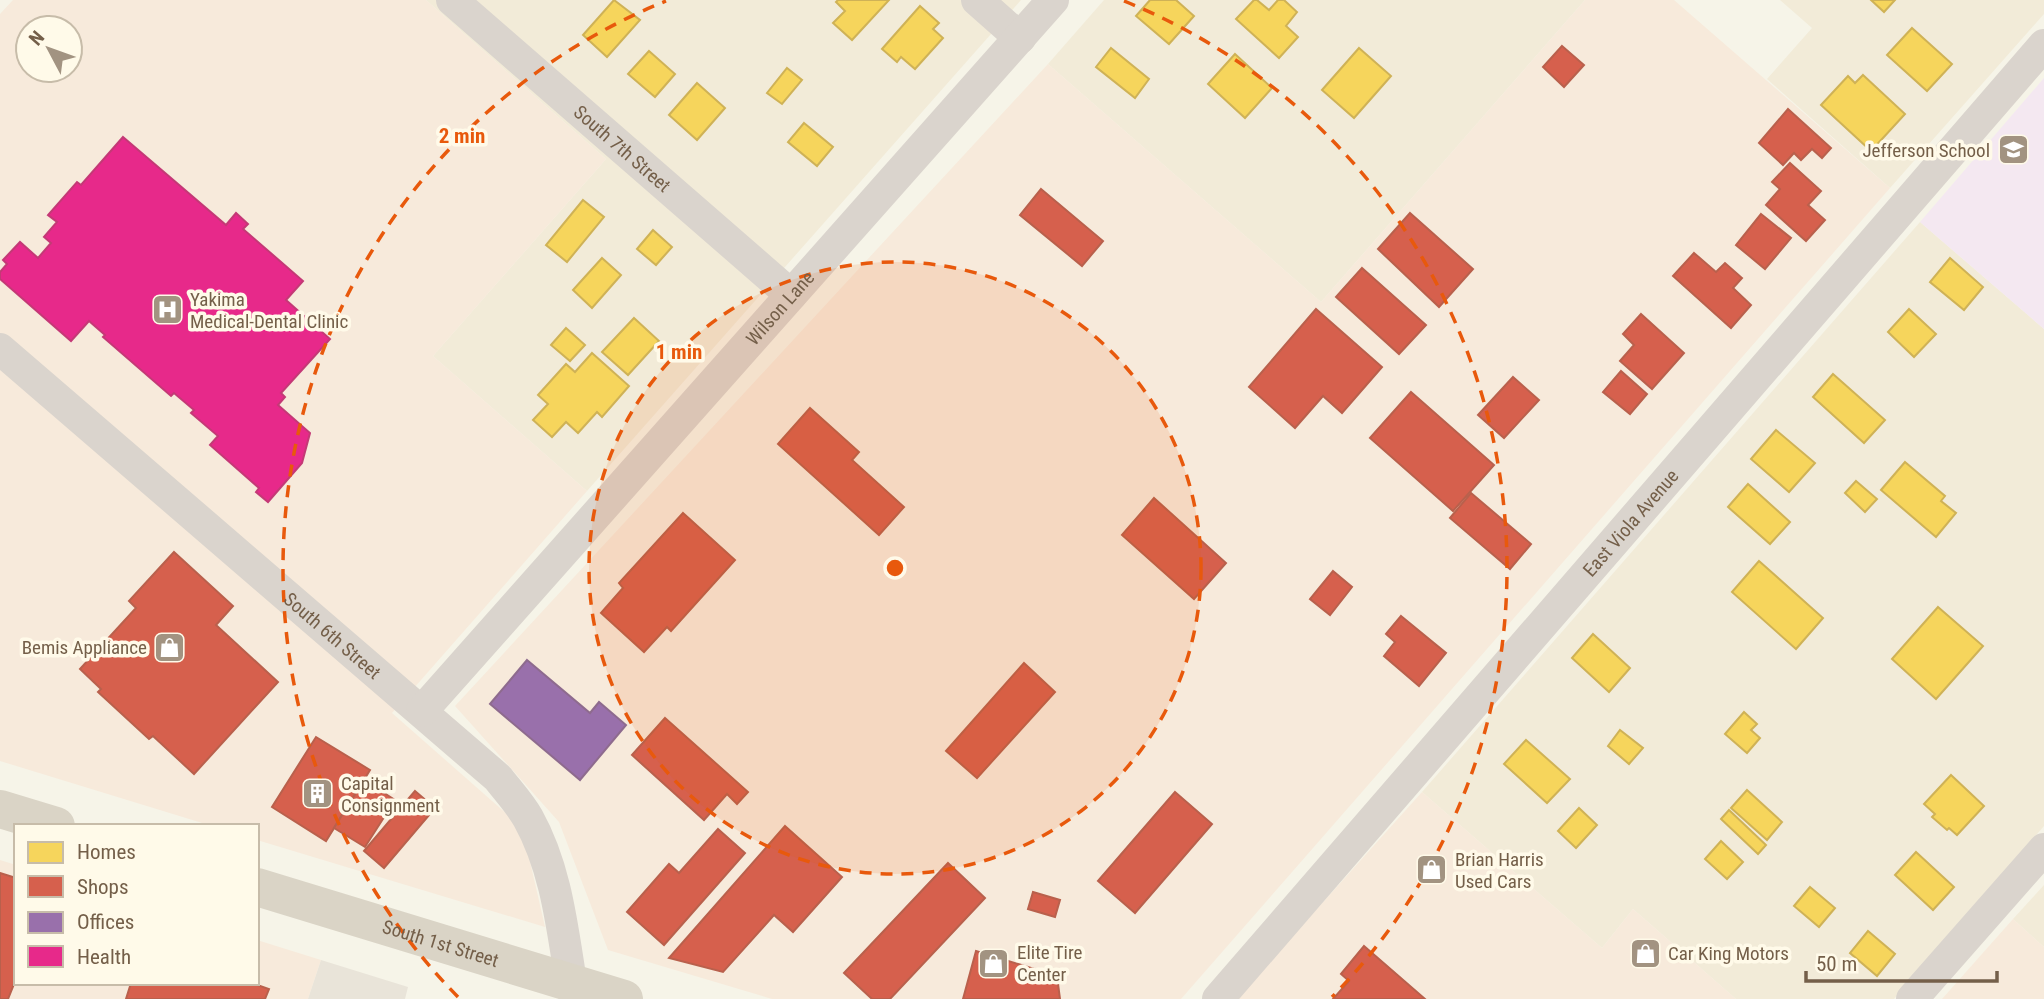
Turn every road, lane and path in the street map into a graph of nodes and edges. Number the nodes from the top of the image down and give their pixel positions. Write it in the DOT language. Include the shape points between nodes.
graph roads {
  1 [pos="452,0"];
  2 [pos="976,0"];
  3 [pos="1054,0"];
  4 [pos="1020,38"];
  5 [pos="2044,45"];
  6 [pos="792,295"];
  7 [pos="0,349"];
  8 [pos="422,711"];
  9 [pos="0,809"];
  10 [pos="49,824"];
  11 [pos="2044,849"];
  12 [pos="259,888"];
  13 [pos="571,982"];
  14 [pos="624,999"];
  15 [pos="1217,999"];
  16 [pos="1912,999"];
  1 -- 6 [label="street, South 7th Street"];
  2 -- 4 [label="street"];
  3 -- 4 [label="street, Wilson Lane"];
  4 -- 6 [label="street, Wilson Lane"];
  5 -- 15 [label="street, East Viola Avenue"];
  6 -- 8 [label="street, Wilson Lane"];
  7 -- 8 [label="street, South 6th Street"];
  8 -- 13 [label="street, South 6th Street" via="498,778 527,817 547,860"];
  9 -- 10 [label="main road"];
  11 -- 16 [label="street"];
  12 -- 13 [label="main road, South 1st Street"];
  13 -- 14 [label="main road, South 1st Street"];
}
